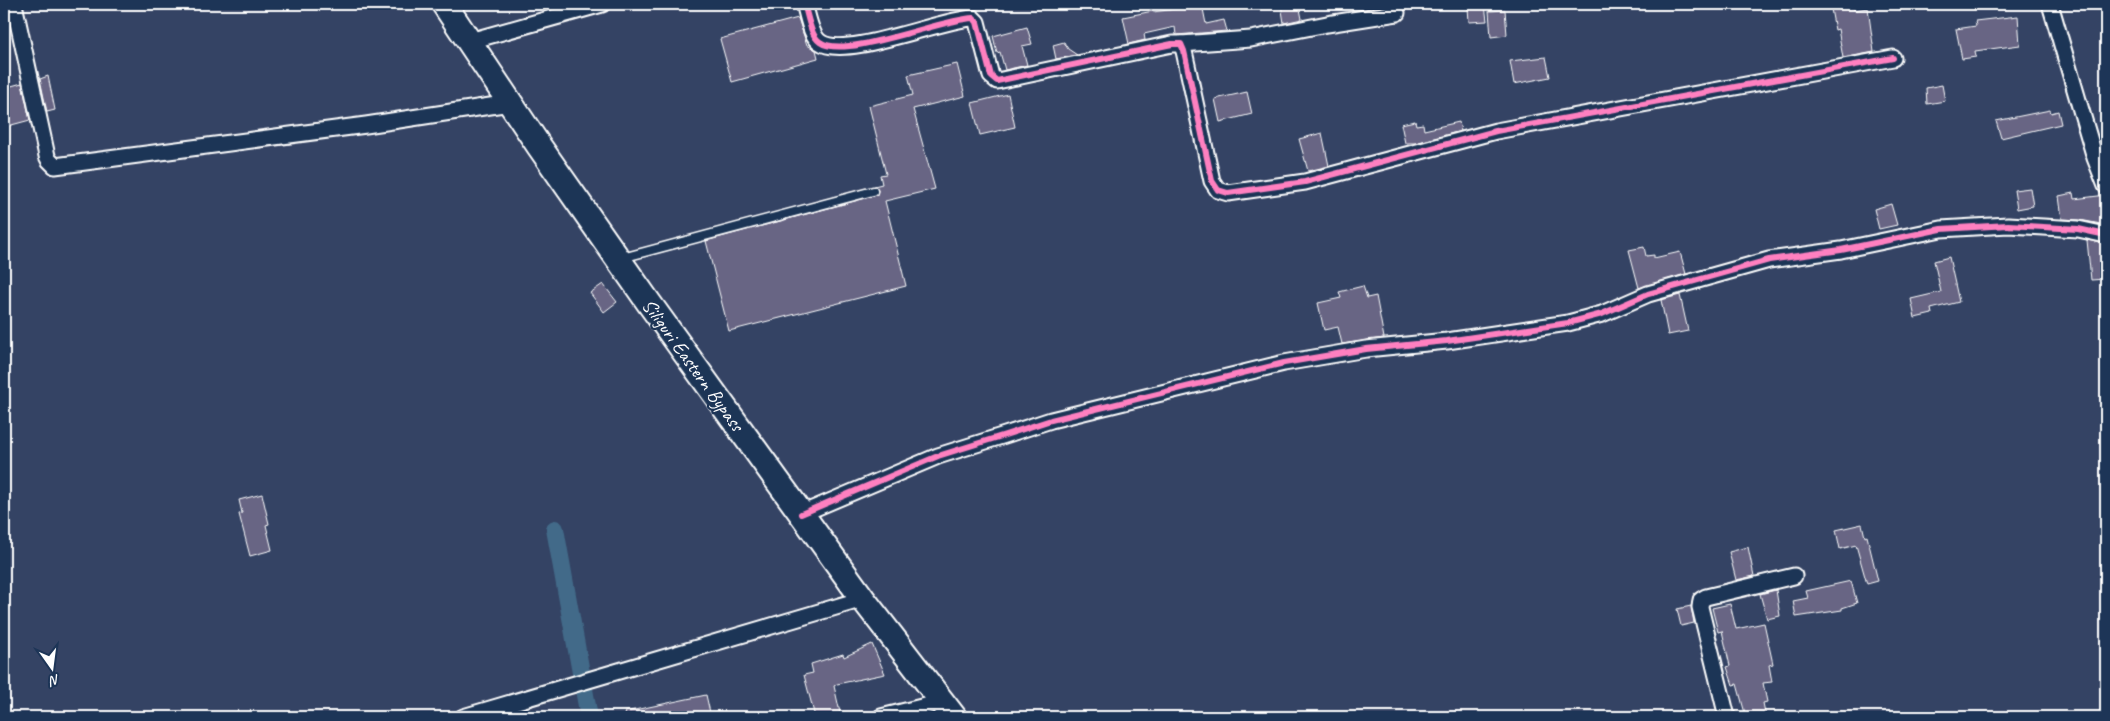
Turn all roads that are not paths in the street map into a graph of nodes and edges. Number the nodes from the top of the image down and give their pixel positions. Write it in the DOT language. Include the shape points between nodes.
graph roads {
  1 [pos="14,4"];
  2 [pos="444,4"];
  3 [pos="602,4"];
  4 [pos="804,4"];
  5 [pos="2050,4"];
  6 [pos="1397,13"];
  7 [pos="470,41"];
  8 [pos="1181,44"];
  9 [pos="1893,58"];
  10 [pos="510,103"];
  11 [pos="2106,186"];
  12 [pos="873,191"];
  13 [pos="2106,235"];
  14 [pos="618,259"];
  15 [pos="801,514"];
  16 [pos="1794,576"];
  17 [pos="864,599"];
  18 [pos="948,709"];
  19 [pos="463,717"];
  20 [pos="881,717"];
  21 [pos="1727,717"];
  1 -- 10 [label="street" via="48,160 55,166 356,127"];
  2 -- 7 [label="main road, Siliguri Eastern Bypass"];
  3 -- 7 [label="street"];
  4 -- 8 [label="street" via="812,31 818,41 828,46 854,45 973,18 978,22 991,76 997,82"];
  5 -- 11 [label="street"];
  6 -- 8 [label="street" via="1250,39"];
  7 -- 10 [label="main road, Siliguri Eastern Bypass"];
  8 -- 9 [label="street" via="1212,181 1218,190 1228,193 1305,182 1496,132"];
  10 -- 14 [label="main road, Siliguri Eastern Bypass"];
  12 -- 14 [label="lane"];
  13 -- 15 [label="street" via="2078,229 2008,225 1941,229 1841,250 1769,260 1648,294 1602,314 1568,323 1284,363 1051,420 938,456"];
  14 -- 15 [label="main road, Siliguri Eastern Bypass"];
  15 -- 17 [label="main road, Siliguri Eastern Bypass"];
  16 -- 21 [label="street" via="1701,600"];
  17 -- 18 [label="main road, Siliguri Eastern Bypass"];
  17 -- 19 [label="street"];
  18 -- 20 [label="street"];
}
